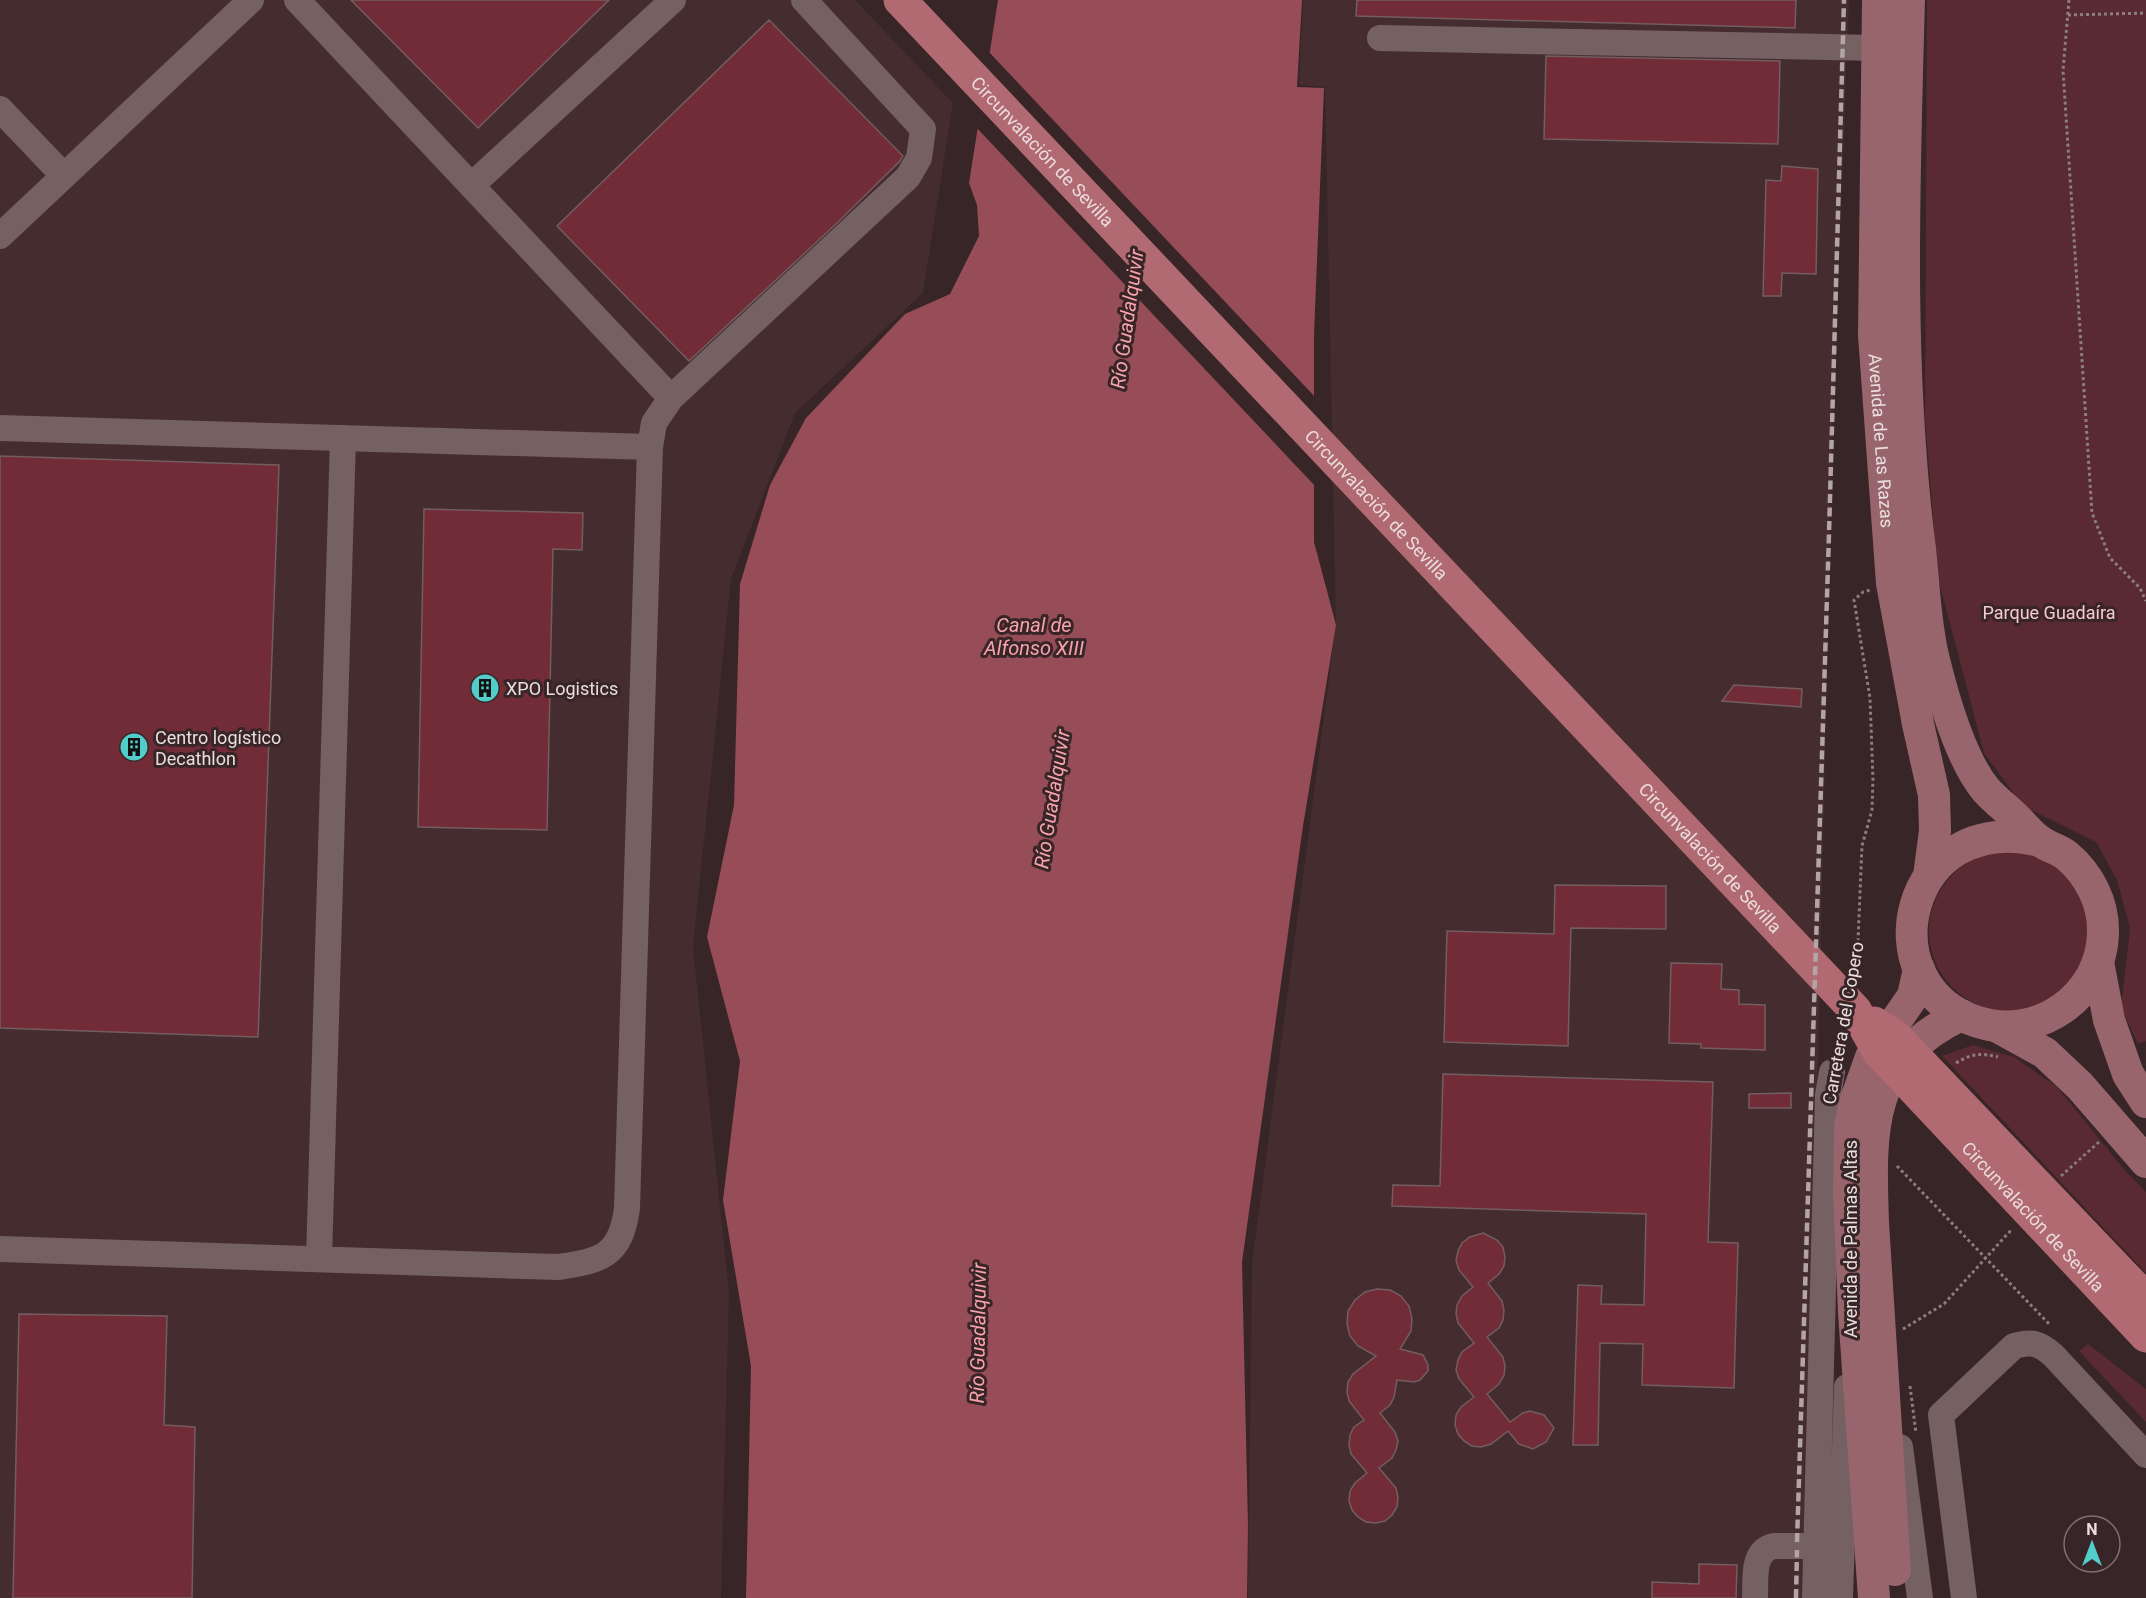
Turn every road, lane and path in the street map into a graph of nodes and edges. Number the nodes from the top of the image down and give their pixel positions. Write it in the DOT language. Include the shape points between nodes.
graph roads {
  1 [pos="251,0"];
  2 [pos="297,0"];
  3 [pos="673,0"];
  4 [pos="804,0"];
  5 [pos="829,0"];
  6 [pos="900,0"];
  7 [pos="1878,0"];
  8 [pos="1909,0"];
  9 [pos="2069,0"];
  10 [pos="2146,13"];
  11 [pos="2068,15"];
  12 [pos="831,28"];
  13 [pos="1380,38"];
  14 [pos="1876,48"];
  15 [pos="0,108"];
  16 [pos="64,176"];
  17 [pos="472,185"];
  18 [pos="0,236"];
  19 [pos="671,398"];
  20 [pos="0,428"];
  21 [pos="343,438"];
  22 [pos="651,447"];
  23 [pos="1892,583"];
  24 [pos="2146,601"];
  25 [pos="2040,842"];
  26 [pos="1929,876"];
  27 [pos="2098,962"];
  28 [pos="1919,969"];
  29 [pos="1853,976"];
  30 [pos="1961,1015"];
  31 [pos="1850,1021"];
  32 [pos="1996,1026"];
  33 [pos="1965,1058"];
  34 [pos="2002,1058"];
  35 [pos="1832,1072"];
  36 [pos="2146,1101"];
  37 [pos="2146,1162"];
  38 [pos="2072,1165"];
  39 [pos="1892,1172"];
  40 [pos="2056,1182"];
  41 [pos="2017,1224"];
  42 [pos="0,1249"];
  43 [pos="1986,1257"];
  44 [pos="319,1259"];
  45 [pos="1877,1291"];
  46 [pos="2146,1299"];
  47 [pos="1854,1312"];
  48 [pos="1902,1318"];
  49 [pos="2058,1333"];
  50 [pos="2146,1336"];
  51 [pos="1910,1386"];
  52 [pos="1917,1443"];
  53 [pos="2146,1455"];
  54 [pos="1954,1519"];
  55 [pos="1816,1546"];
  56 [pos="1755,1598"];
  57 [pos="1815,1598"];
  58 [pos="1840,1598"];
  59 [pos="1874,1598"];
  60 [pos="1896,1598"];
  61 [pos="1920,1598"];
  62 [pos="1946,1598"];
  63 [pos="1964,1598"];
  1 -- 16 [label="street"];
  2 -- 17 [label="street"];
  3 -- 17 [label="street"];
  4 -- 12 [label="street"];
  5 -- 12 [label="street"];
  6 -- 31 [label="highway, Circunvalación de Sevilla"];
  7 -- 14 [label="main road, Avenida de Las Razas"];
  8 -- 25 [label="main road, Avenida de Las Razas" via="1905,325 1912,492 1933,657 1959,742 1985,788"];
  9 -- 11 [label="path"];
  10 -- 11 [label="path"];
  11 -- 24 [label="path" via="2064,70 2092,513 2110,558 2140,588"];
  12 -- 19 [label="street" via="923,129 920,158 908,177"];
  13 -- 14 [label="street"];
  14 -- 23 [label="main road, Avenida de Las Razas" via="1874,335"];
  15 -- 16 [label="street"];
  16 -- 18 [label="street"];
  17 -- 19 [label="street"];
  19 -- 22 [label="street" via="654,423"];
  20 -- 21 [label="street"];
  21 -- 22 [label="street"];
  21 -- 44 [label="street"];
  22 -- 44 [label="street" via="624,1231 611,1250 589,1263 558,1267"];
  23 -- 26 [label="main road, Avenida de Las Razas" via="1934,795 1935,831"];
  23 -- 29 [label="path, Carretera del Copero" via="1863,592 1854,600 1870,698 1873,780 1872,810 1862,846"];
  25 -- 26 [label="main road" via="2020,836 1979,840 1943,860"];
  25 -- 27 [label="main road" via="2072,861 2094,890 2103,933"];
  26 -- 28 [label="main road" via="1912,921"];
  27 -- 32 [label="main road" via="2083,990 2059,1012 2029,1024"];
  27 -- 36 [label="main road" via="2109,1020 2128,1074"];
  28 -- 30 [label="main road" via="1936,995"];
  28 -- 47 [label="main road, Avenida de Palmas Altas" via="1912,996 1871,1058 1850,1128"];
  30 -- 32 [label="main road"];
  30 -- 45 [label="main road, Avenida de Palmas Altas" via="1927,1034 1894,1068 1880,1098 1873,1128 1871,1171"];
  31 -- 35 [label="path, Carretera del Copero"];
  31 -- 46 [label="highway, Circunvalación de Sevilla" via="1896,1037"];
  31 -- 50 [label="highway, Circunvalación de Sevilla"];
  32 -- 37 [label="main road" via="2045,1053 2080,1086"];
  33 -- 34 [label="path" via="1982,1053"];
  35 -- 55 [label="street, Carretera del Copero" via="1828,1095"];
  38 -- 40 [label="path"];
  39 -- 43 [label="path" via="1892,1160"];
  41 -- 43 [label="path"];
  42 -- 44 [label="street"];
  43 -- 48 [label="path" via="1944,1304 1903,1329"];
  43 -- 49 [label="path"];
  45 -- 60 [label="main road"];
  45 -- 61 [label="street, Avenida de Palmas Altas"];
  47 -- 58 [label="street, Avenida de Palmas Altas"];
  47 -- 59 [label="main road"];
  51 -- 52 [label="path"];
  53 -- 54 [label="street" via="2047,1350 2025,1343 2014,1346 1941,1415"];
  54 -- 62 [label="street" via="1940,1545"];
  54 -- 63 [label="street"];
  55 -- 56 [label="street" via="1774,1546 1762,1551 1756,1564"];
  55 -- 57 [label="street, Carretera del Copero"];
}
